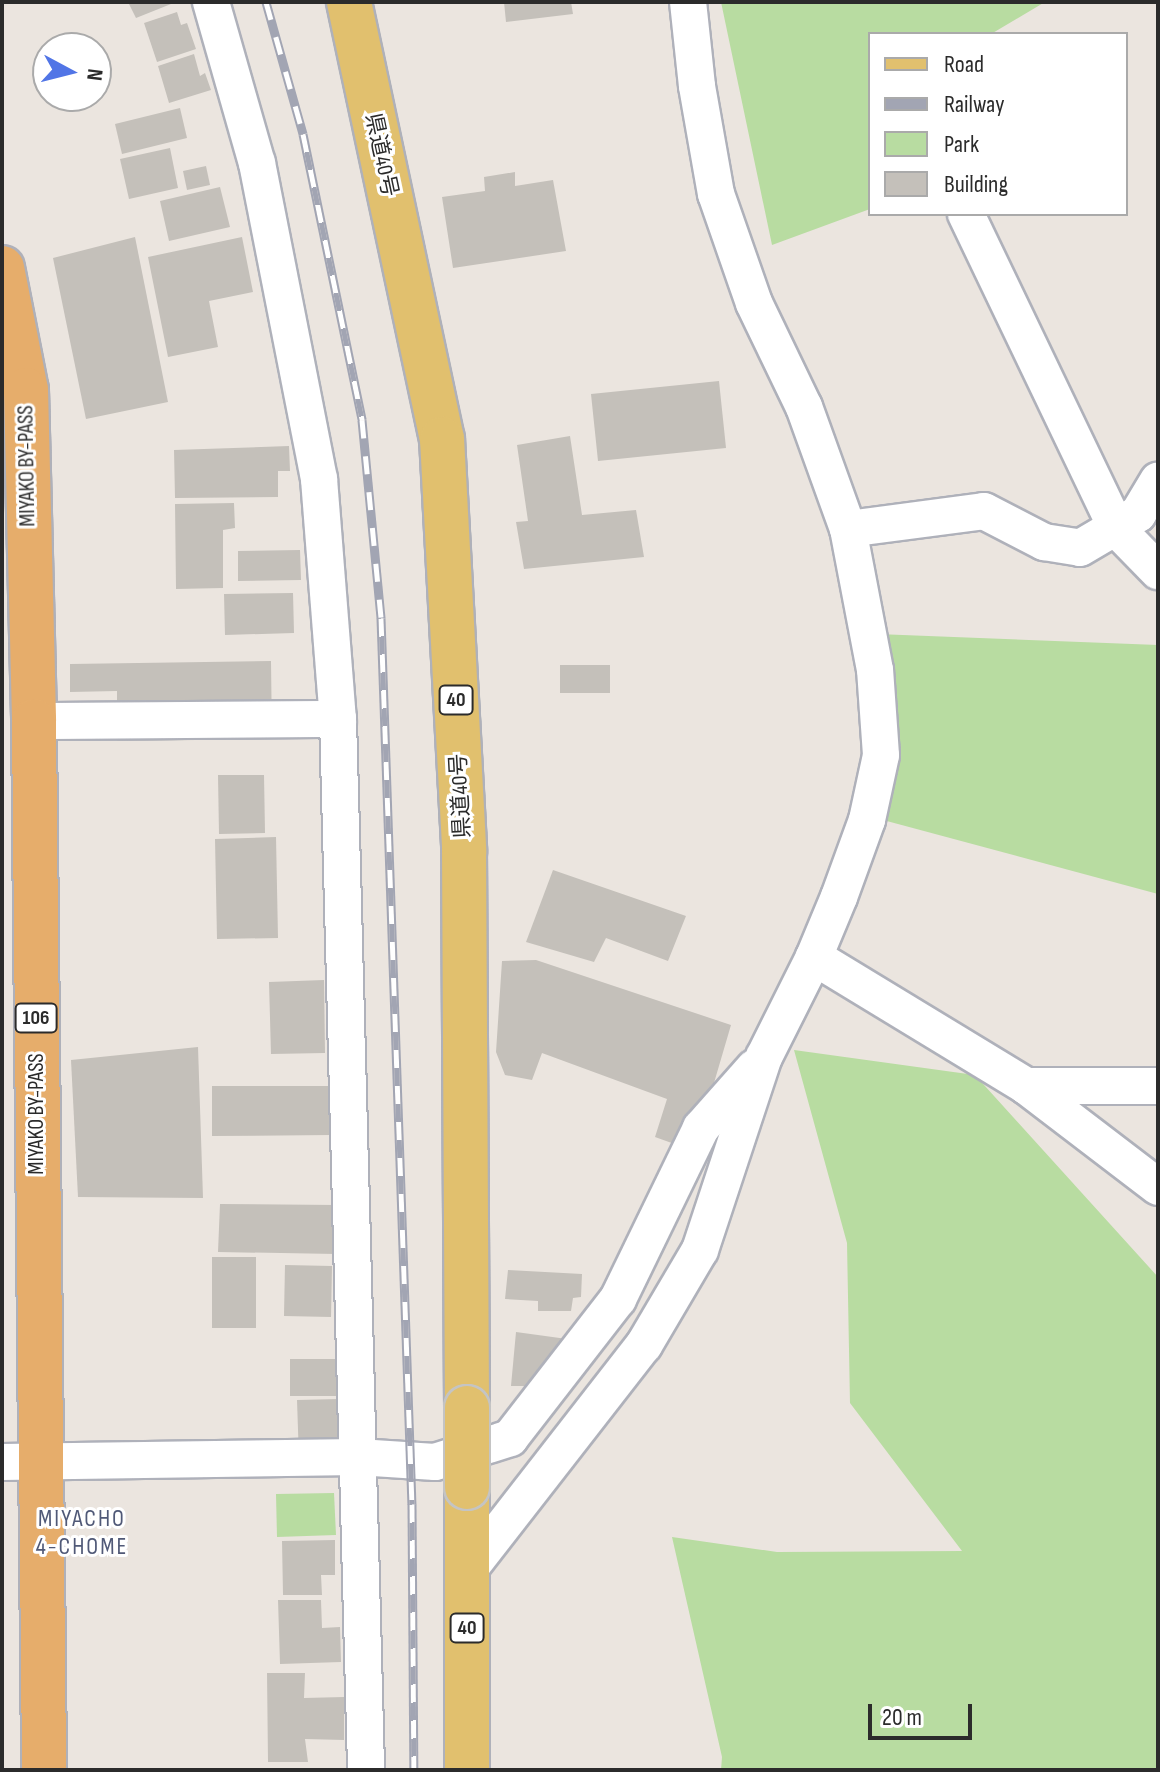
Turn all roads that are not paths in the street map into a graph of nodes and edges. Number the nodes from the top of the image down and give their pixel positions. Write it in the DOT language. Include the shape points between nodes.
graph roads {
  1 [pos="211,2"];
  2 [pos="349,2"];
  3 [pos="688,2"];
  4 [pos="967,216"];
  5 [pos="2,268"];
  6 [pos="1158,481"];
  7 [pos="848,529"];
  8 [pos="1117,529"];
  9 [pos="1158,571"];
  10 [pos="338,719"];
  11 [pos="34,721"];
  12 [pos="814,957"];
  13 [pos="764,1057"];
  14 [pos="1026,1086"];
  15 [pos="1158,1086"];
  16 [pos="1158,1187"];
  17 [pos="358,1457"];
  18 [pos="21,1462"];
  19 [pos="467,1572"];
  20 [pos="44,1770"];
  21 [pos="366,1770"];
  22 [pos="467,1770"];
  1 -- 10 [label="street" via="257,163 298,359 319,479"];
  2 -- 19 [label="main road, 県道40号 / 40, bridge" via="442,439 464,850"];
  3 -- 7 [label="street" via="716,194 754,303 804,407"];
  4 -- 8 [label="street"];
  5 -- 11 [label="highway, MIYAKO BY-PASS / 106" via="26,390"];
  6 -- 8 [label="street" via="1138,514"];
  7 -- 8 [label="street" via="984,511 1044,542 1080,548"];
  7 -- 12 [label="street" via="875,670 881,755 867,820"];
  8 -- 9 [label="street"];
  10 -- 11 [label="street"];
  10 -- 17 [label="street"];
  11 -- 18 [label="highway, MIYAKO BY-PASS / 106"];
  12 -- 13 [label="street"];
  12 -- 14 [label="street"];
  13 -- 17 [label="street" via="701,1128 618,1299 510,1438 435,1462"];
  13 -- 19 [label="street" via="700,1250 644,1345"];
  14 -- 15 [label="street"];
  14 -- 16 [label="street"];
  17 -- 18 [label="street"];
  17 -- 21 [label="street"];
  18 -- 20 [label="highway, MIYAKO BY-PASS / 106"];
  19 -- 22 [label="main road, 40"];
}
